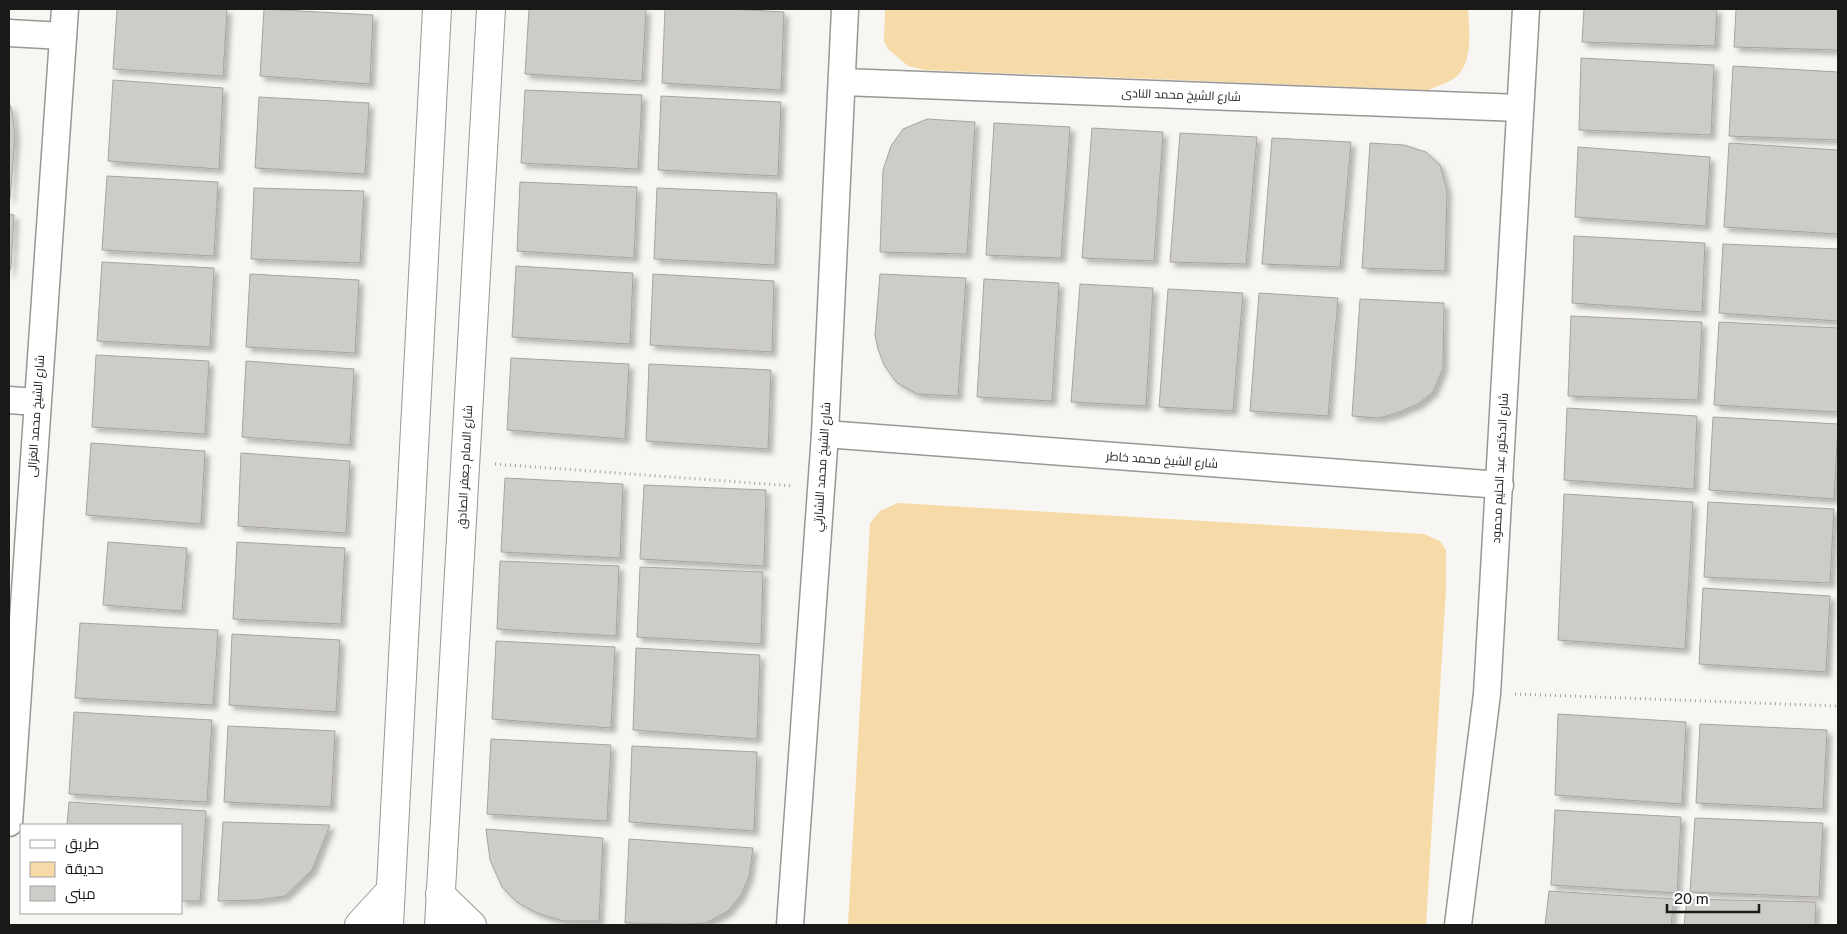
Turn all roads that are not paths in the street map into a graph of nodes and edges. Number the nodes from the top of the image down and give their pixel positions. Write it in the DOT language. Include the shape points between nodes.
graph roads {
  1 [pos="65,9"];
  2 [pos="437,9"];
  3 [pos="491,9"];
  4 [pos="845,9"];
  5 [pos="1526,9"];
  6 [pos="9,33"];
  7 [pos="64,36"];
  8 [pos="843,82"];
  9 [pos="1520,108"];
  10 [pos="9,400"];
  11 [pos="37,402"];
  12 [pos="825,434"];
  13 [pos="1500,485"];
  14 [pos="9,823"];
  15 [pos="390,892"];
  16 [pos="440,894"];
  17 [pos="359,925"];
  18 [pos="388,925"];
  19 [pos="438,925"];
  20 [pos="472,925"];
  21 [pos="790,925"];
  22 [pos="1458,925"];
  1 -- 7 [label="street, شارع الشيخ محمد الغزالى"];
  2 -- 15 [label="street"];
  3 -- 16 [label="street, شارع الامام جعفر الصادق"];
  4 -- 8 [label="street, شارع الشيخ محمد النشارتي"];
  5 -- 9 [label="street, شارع الدكتور عبد الحليم محمود"];
  6 -- 7 [label="street"];
  7 -- 11 [label="street, شارع الشيخ محمد الغزالى"];
  8 -- 9 [label="street, شارع الشيخ محمد النادى"];
  8 -- 12 [label="street, شارع الشيخ محمد النشارتي"];
  9 -- 13 [label="street, شارع الدكتور عبد الحليم محمود"];
  10 -- 11 [label="street"];
  11 -- 14 [label="street, شارع الشيخ محمد الغزالى"];
  12 -- 13 [label="street, شارع الشيخ محمد خاطر"];
  12 -- 21 [label="street, شارع الشيخ محمد النشارتي"];
  13 -- 22 [label="street, شارع الدكتور عبد الحليم محمود" via="1487,694"];
  15 -- 17 [label="street"];
  15 -- 18 [label="street"];
  16 -- 19 [label="street, شارع الامام جعفر الصادق"];
  16 -- 20 [label="street"];
}
